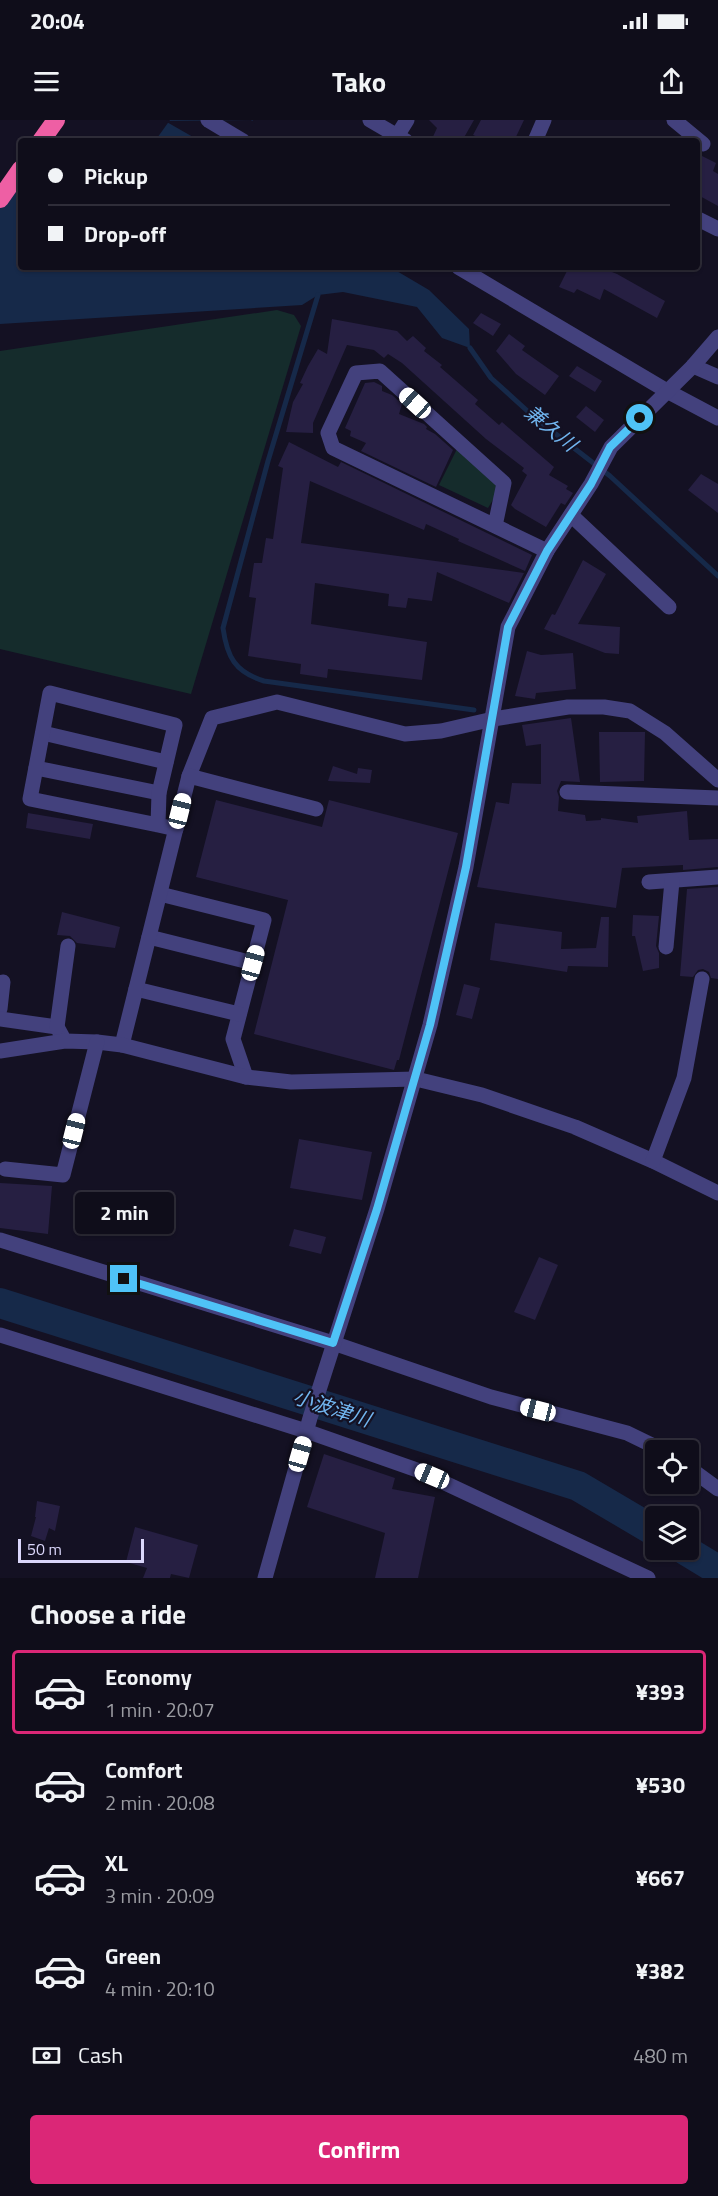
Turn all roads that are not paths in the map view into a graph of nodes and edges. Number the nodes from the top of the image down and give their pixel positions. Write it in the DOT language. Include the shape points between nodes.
graph roads {
  1 [pos="56,120"];
  2 [pos="208,120"];
  3 [pos="370,120"];
  4 [pos="407,120"];
  5 [pos="544,120"];
  6 [pos="674,120"];
  7 [pos="42,138"];
  8 [pos="238,138"];
  9 [pos="399,138"];
  10 [pos="401,138"];
  11 [pos="536,138"];
  12 [pos="696,138"];
  13 [pos="700,142"];
  14 [pos="703,144"];
  15 [pos="18,173"];
  16 [pos="0,200"];
  17 [pos="700,220"];
  18 [pos="718,229"];
  19 [pos="467,270"];
  20 [pos="718,337"];
  21 [pos="693,366"];
  22 [pos="718,377"];
  23 [pos="667,391"];
  24 [pos="718,418"];
  25 [pos="571,515"];
  26 [pos="495,525"];
  27 [pos="547,551"];
  28 [pos="669,607"];
  29 [pos="493,719"];
  30 [pos="43,733"];
  31 [pos="166,762"];
  32 [pos="36,768"];
  33 [pos="189,776"];
  34 [pos="718,780"];
  35 [pos="567,792"];
  36 [pos="159,793"];
  37 [pos="718,798"];
  38 [pos="316,808"];
  39 [pos="158,825"];
  40 [pos="176,829"];
  41 [pos="718,878"];
  42 [pos="672,880"];
  43 [pos="649,882"];
  44 [pos="160,894"];
  45 [pos="149,937"];
  46 [pos="68,946"];
  47 [pos="666,947"];
  48 [pos="253,963"];
  49 [pos="702,979"];
  50 [pos="3,982"];
  51 [pos="136,989"];
  52 [pos="0,1009"];
  53 [pos="239,1014"];
  54 [pos="0,1019"];
  55 [pos="57,1027"];
  56 [pos="65,1041"];
  57 [pos="97,1042"];
  58 [pos="122,1045"];
  59 [pos="0,1050"];
  60 [pos="246,1077"];
  61 [pos="416,1078"];
  62 [pos="653,1161"];
  63 [pos="5,1169"];
  64 [pos="718,1193"];
  65 [pos="0,1240"];
  66 [pos="0,1335"];
  67 [pos="333,1343"];
  68 [pos="308,1425"];
  69 [pos="645,1442"];
  70 [pos="699,1475"];
  71 [pos="718,1489"];
  72 [pos="265,1578"];
  73 [pos="648,1578"];
  1 -- 7 [label="highway"];
  2 -- 8 [label="street"];
  3 -- 9 [label="street"];
  4 -- 10 [label="street"];
  5 -- 11 [label="street"];
  6 -- 12 [label="street"];
  13 -- 14 [label="street"];
  15 -- 16 [label="highway"];
  17 -- 18 [label="street"];
  19 -- 23 [label="street"];
  20 -- 21 [label="street"];
  21 -- 22 [label="street"];
  21 -- 23 [label="street"];
  23 -- 24 [label="street"];
  23 -- 25 [label="street" via="610,447"];
  25 -- 27 [label="street"];
  25 -- 28 [label="street"];
  26 -- 26 [label="street" via="333,448 328,433 356,373 380,371 504,483"];
  26 -- 27 [label="street"];
  27 -- 29 [label="street" via="508,627"];
  29 -- 33 [label="street" via="441,731 405,734 277,702 212,718"];
  29 -- 34 [label="street" via="568,707 630,711 665,733"];
  29 -- 61 [label="street" via="456,917"];
  30 -- 31 [label="street"];
  30 -- 31 [label="street" via="50,693 175,725"];
  30 -- 32 [label="street"];
  31 -- 36 [label="street"];
  32 -- 36 [label="street"];
  32 -- 39 [label="street" via="30,799"];
  33 -- 38 [label="street"];
  33 -- 40 [label="street"];
  35 -- 37 [label="street"];
  36 -- 39 [label="street"];
  39 -- 40 [label="street"];
  40 -- 44 [label="street"];
  41 -- 42 [label="street"];
  42 -- 43 [label="street"];
  42 -- 47 [label="street"];
  44 -- 45 [label="street"];
  44 -- 48 [label="street" via="264,920"];
  45 -- 48 [label="street"];
  45 -- 51 [label="street"];
  46 -- 55 [label="street"];
  48 -- 53 [label="street"];
  49 -- 62 [label="street" via="684,1078"];
  50 -- 52 [label="street"];
  51 -- 53 [label="street"];
  51 -- 58 [label="street"];
  53 -- 60 [label="street" via="233,1039"];
  54 -- 55 [label="street"];
  55 -- 56 [label="street"];
  56 -- 57 [label="street"];
  56 -- 59 [label="street"];
  57 -- 58 [label="street"];
  57 -- 63 [label="street" via="63,1175"];
  58 -- 60 [label="street"];
  60 -- 61 [label="street" via="291,1082"];
  61 -- 62 [label="street" via="535,1112"];
  61 -- 67 [label="street"];
  62 -- 64 [label="street"];
  65 -- 67 [label="street"];
  66 -- 68 [label="street"];
  67 -- 68 [label="street"];
  67 -- 69 [label="street" via="491,1397 627,1433"];
  68 -- 72 [label="street"];
  68 -- 73 [label="street" via="437,1479"];
  70 -- 71 [label="street"];
}
